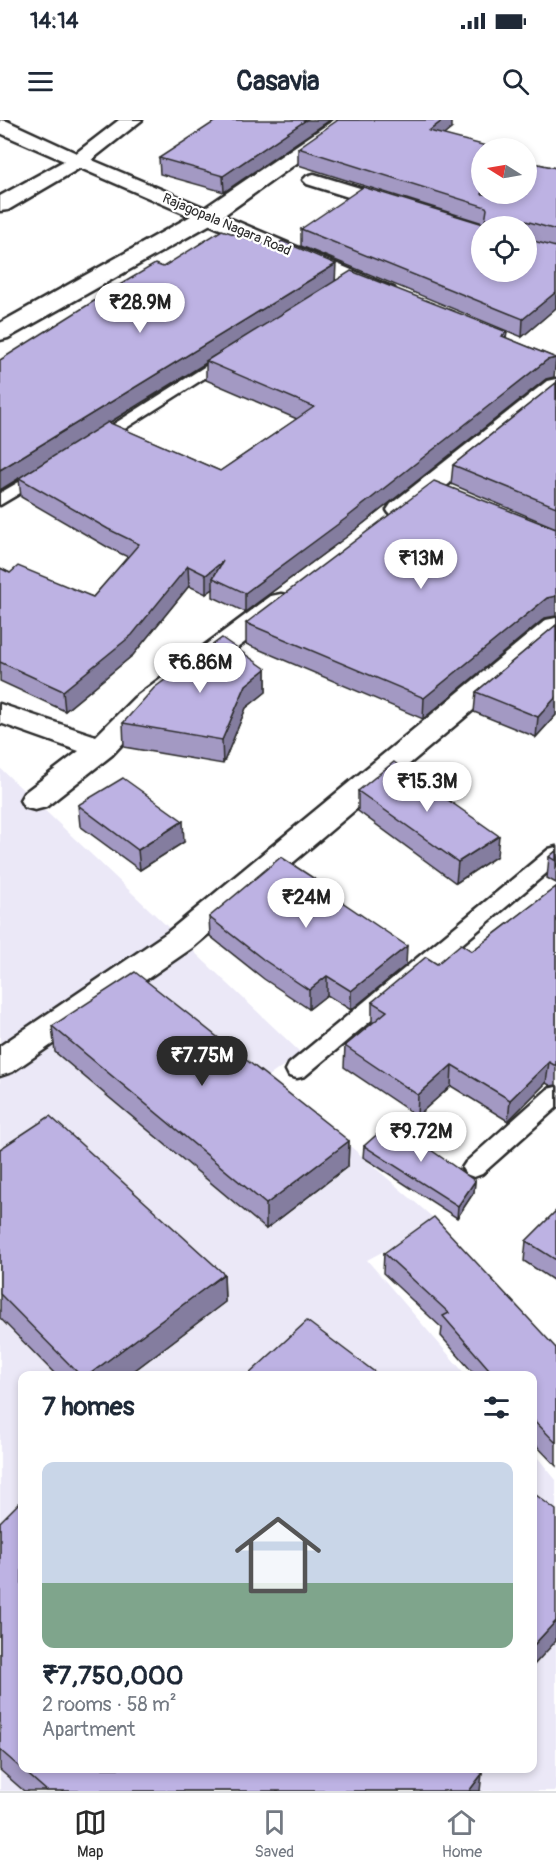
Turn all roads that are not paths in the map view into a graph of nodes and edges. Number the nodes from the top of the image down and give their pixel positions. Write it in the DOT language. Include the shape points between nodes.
graph roads {
  1 [pos="132,120"];
  2 [pos="347,120"];
  3 [pos="0,125"];
  4 [pos="78,161"];
  5 [pos="314,180"];
  6 [pos="0,206"];
  7 [pos="208,216"];
  8 [pos="471,230"];
  9 [pos="352,279"];
  10 [pos="332,292"];
  11 [pos="406,300"];
  12 [pos="0,333"];
  13 [pos="242,348"];
  14 [pos="556,386"];
  15 [pos="81,449"];
  16 [pos="60,462"];
  17 [pos="0,500"];
  18 [pos="383,524"];
  19 [pos="300,587"];
  20 [pos="556,626"];
  21 [pos="0,713"];
  22 [pos="101,748"];
  23 [pos="35,800"];
  24 [pos="556,854"];
  25 [pos="0,1064"];
  26 [pos="297,1070"];
  27 [pos="556,1095"];
  28 [pos="474,1168"];
  1 -- 4 [label="street"];
  2 -- 7 [label="street"];
  3 -- 4 [label="street, Rajagopala Nagara Road"];
  4 -- 6 [label="street"];
  4 -- 7 [label="street, Rajagopala Nagara Road"];
  5 -- 8 [label="street"];
  7 -- 9 [label="street, Rajagopala Nagara Road"];
  7 -- 12 [label="street"];
  9 -- 10 [label="lane"];
  9 -- 11 [label="street, Rajagopala Nagara Road"];
  13 -- 15 [label="lane"];
  14 -- 18 [label="street" via="439,492"];
  16 -- 17 [label="lane"];
  19 -- 22 [label="street" via="144,704"];
  20 -- 25 [label="street" via="180,940"];
  21 -- 22 [label="street"];
  22 -- 23 [label="street"];
  24 -- 26 [label="lane"];
  27 -- 28 [label="lane"];
}
